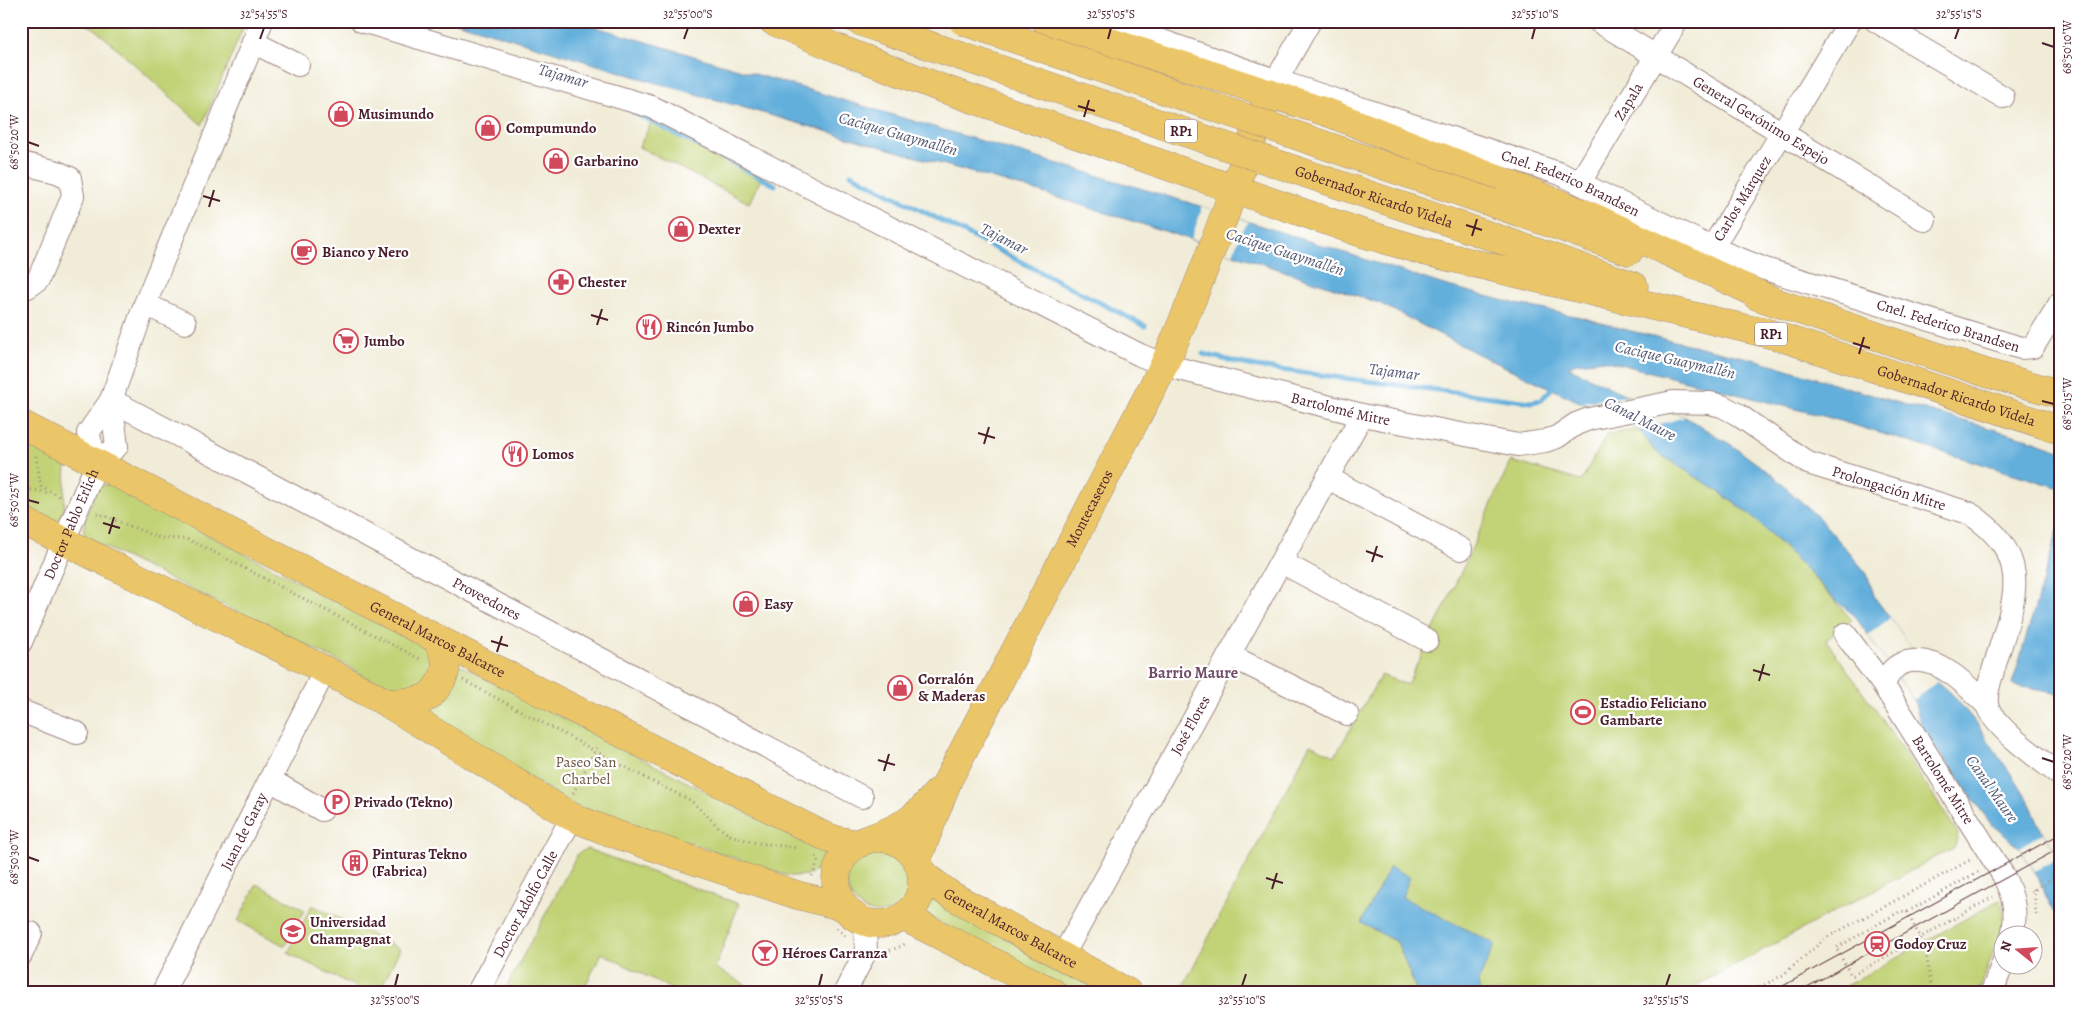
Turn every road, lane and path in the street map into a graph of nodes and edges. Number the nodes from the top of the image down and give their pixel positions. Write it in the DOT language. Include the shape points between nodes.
graph roads {
  1 [pos="262,21"];
  2 [pos="362,21"];
  3 [pos="774,21"];
  4 [pos="963,21"];
  5 [pos="1046,21"];
  6 [pos="1104,21"];
  7 [pos="1310,21"];
  8 [pos="1598,21"];
  9 [pos="1677,21"];
  10 [pos="1850,21"];
  11 [pos="1876,21"];
  12 [pos="868,24"];
  13 [pos="253,42"];
  14 [pos="1656,57"];
  15 [pos="298,65"];
  16 [pos="1272,86"];
  17 [pos="2003,97"];
  18 [pos="1782,133"];
  19 [pos="21,163"];
  20 [pos="1580,182"];
  21 [pos="1234,189"];
  22 [pos="1925,220"];
  23 [pos="1712,248"];
  24 [pos="21,288"];
  25 [pos="1773,301"];
  26 [pos="2060,303"];
  27 [pos="145,304"];
  28 [pos="184,323"];
  29 [pos="1777,336"];
  30 [pos="1164,364"];
  31 [pos="2060,394"];
  32 [pos="111,400"];
  33 [pos="1362,415"];
  34 [pos="21,424"];
  35 [pos="2060,430"];
  36 [pos="1518,445"];
  37 [pos="36,453"];
  38 [pos="97,463"];
  39 [pos="1328,478"];
  40 [pos="21,488"];
  41 [pos="58,496"];
  42 [pos="79,506"];
  43 [pos="21,520"];
  44 [pos="65,542"];
  45 [pos="1461,549"];
  46 [pos="1281,562"];
  47 [pos="1845,634"];
  48 [pos="434,638"];
  49 [pos="1427,640"];
  50 [pos="22,641"];
  51 [pos="1230,655"];
  52 [pos="325,670"];
  53 [pos="446,672"];
  54 [pos="1888,678"];
  55 [pos="387,703"];
  56 [pos="1987,705"];
  57 [pos="21,710"];
  58 [pos="1347,714"];
  59 [pos="608,725"];
  60 [pos="77,733"];
  61 [pos="594,752"];
  62 [pos="2060,775"];
  63 [pos="270,780"];
  64 [pos="948,780"];
  65 [pos="862,797"];
  66 [pos="322,810"];
  67 [pos="568,814"];
  68 [pos="865,841"];
  69 [pos="806,850"];
  70 [pos="811,852"];
  71 [pos="920,867"];
  72 [pos="2060,873"];
  73 [pos="2002,896"];
  74 [pos="804,897"];
  75 [pos="1907,912"];
  76 [pos="846,917"];
  77 [pos="914,921"];
  78 [pos="2014,926"];
  79 [pos="31,933"];
  80 [pos="1920,938"];
  81 [pos="866,951"];
  82 [pos="21,955"];
  83 [pos="1062,957"];
  84 [pos="1998,976"];
  85 [pos="163,992"];
  86 [pos="478,992"];
  87 [pos="845,992"];
  88 [pos="1052,992"];
  89 [pos="1127,992"];
  90 [pos="1751,992"];
  91 [pos="1932,992"];
  92 [pos="1992,992"];
  1 -- 13 [label="street"];
  2 -- 30 [label="street, Bartolomé Mitre" via="652,107 1132,351"];
  3 -- 21 [label="main road" via="834,48 940,88"];
  4 -- 25 [label="main road, Gobernador Ricardo Videla / RP1, bridge"];
  5 -- 16 [label="main road"];
  6 -- 16 [label="street, Cnel. Federico Brandsen"];
  7 -- 16 [label="street"];
  8 -- 14 [label="street, General Gerónimo Espejo"];
  9 -- 14 [label="street, Zapala"];
  10 -- 18 [label="street, Carlos Márquez"];
  11 -- 17 [label="street"];
  12 -- 29 [label="main road, Gobernador Ricardo Videla / RP1, bridge"];
  13 -- 15 [label="street"];
  13 -- 27 [label="street"];
  14 -- 18 [label="street, General Gerónimo Espejo"];
  14 -- 20 [label="street, Zapala"];
  16 -- 20 [label="street, Cnel. Federico Brandsen"];
  16 -- 21 [label="main road, Montecaseros"];
  16 -- 25 [label="main road" via="1332,114 1577,211"];
  18 -- 22 [label="street, General Gerónimo Espejo"];
  18 -- 23 [label="street, Carlos Márquez"];
  19 -- 24 [label="street" via="70,178 73,196 38,280"];
  20 -- 23 [label="street, Cnel. Federico Brandsen"];
  21 -- 29 [label="main road" via="1427,252"];
  21 -- 30 [label="main road, Montecaseros" via="1192,301"];
  23 -- 26 [label="street, Cnel. Federico Brandsen" via="1796,280 2021,348 2033,347"];
  25 -- 31 [label="main road, Gobernador Ricardo Videla / RP1" via="1986,373"];
  27 -- 28 [label="street"];
  27 -- 32 [label="street"];
  29 -- 35 [label="main road, Gobernador Ricardo Videla / RP1"];
  30 -- 33 [label="street, Bartolomé Mitre"];
  30 -- 64 [label="main road, Montecaseros"];
  32 -- 38 [label="street" via="116,446"];
  32 -- 65 [label="street, Proveedores"];
  33 -- 36 [label="street, Bartolomé Mitre"];
  33 -- 39 [label="street, José Flores"];
  34 -- 38 [label="main road, General Marcos Balcarce"];
  36 -- 56 [label="street, Prolongación Mitre" via="1557,437 1576,424 1673,402 1722,406 1808,463 1969,513 1987,524 2002,540 2015,578 2014,601 1988,688"];
  37 -- 41 [label="path" via="40,483"];
  38 -- 42 [label="street, Doctor Pablo Erlich"];
  38 -- 48 [label="main road, General Marcos Balcarce"];
  39 -- 45 [label="street"];
  39 -- 46 [label="street, José Flores"];
  40 -- 41 [label="path"];
  41 -- 42 [label="path"];
  42 -- 44 [label="street, Doctor Pablo Erlich"];
  42 -- 53 [label="path" via="160,538 186,539 198,544"];
  43 -- 44 [label="main road"];
  44 -- 50 [label="street, Doctor Pablo Erlich"];
  44 -- 52 [label="main road"];
  46 -- 49 [label="street"];
  46 -- 51 [label="street, José Flores"];
  47 -- 54 [label="street, Bartolomé Mitre"];
  48 -- 53 [label="main road" via="444,653"];
  48 -- 59 [label="main road, General Marcos Balcarce"];
  51 -- 58 [label="street"];
  51 -- 83 [label="street, José Flores"];
  52 -- 55 [label="main road"];
  52 -- 63 [label="street, Juan de Garay"];
  53 -- 55 [label="main road" via="428,697"];
  53 -- 61 [label="path"];
  54 -- 56 [label="street" via="1908,660 1921,660 1951,673"];
  54 -- 73 [label="street, Bartolomé Mitre" via="1998,867"];
  55 -- 67 [label="main road"];
  56 -- 62 [label="street" via="1993,718"];
  57 -- 60 [label="street"];
  59 -- 61 [label="path"];
  59 -- 68 [label="main road, General Marcos Balcarce" via="822,835 836,840"];
  61 -- 67 [label="path"];
  61 -- 69 [label="path" via="682,796 730,835 752,842"];
  63 -- 66 [label="street"];
  63 -- 85 [label="street, Juan de Garay"];
  64 -- 68 [label="main road, Montecaseros" via="912,820"];
  64 -- 71 [label="main road, Montecaseros"];
  67 -- 74 [label="main road" via="612,834"];
  67 -- 86 [label="street, Doctor Adolfo Calle"];
  68 -- 71 [label="main road" via="880,838 896,841 911,852"];
  68 -- 76 [label="main road" via="844,856 837,872 838,892"];
  70 -- 74 [label="path" via="816,854 818,861"];
  71 -- 77 [label="main road" via="920,896 915,905"];
  71 -- 83 [label="main road, General Marcos Balcarce" via="948,894"];
  72 -- 73 [label="path" via="2041,885"];
  73 -- 78 [label="street" via="2015,921"];
  73 -- 80 [label="path"];
  74 -- 76 [label="main road"];
  75 -- 80 [label="path"];
  75 -- 80 [label="path" via="1901,911 1836,948 1851,975"];
  75 -- 90 [label="path" via="1982,873 1975,857 1826,938 1783,975"];
  76 -- 77 [label="main road" via="875,925"];
  76 -- 81 [label="street"];
  76 -- 81 [label="path" via="862,950"];
  77 -- 81 [label="path" via="919,933 902,946 880,953"];
  77 -- 88 [label="main road"];
  79 -- 82 [label="street"];
  80 -- 91 [label="path" via="1929,961"];
  81 -- 87 [label="street"];
  83 -- 89 [label="main road, General Marcos Balcarce"];
  84 -- 92 [label="street"];
}
